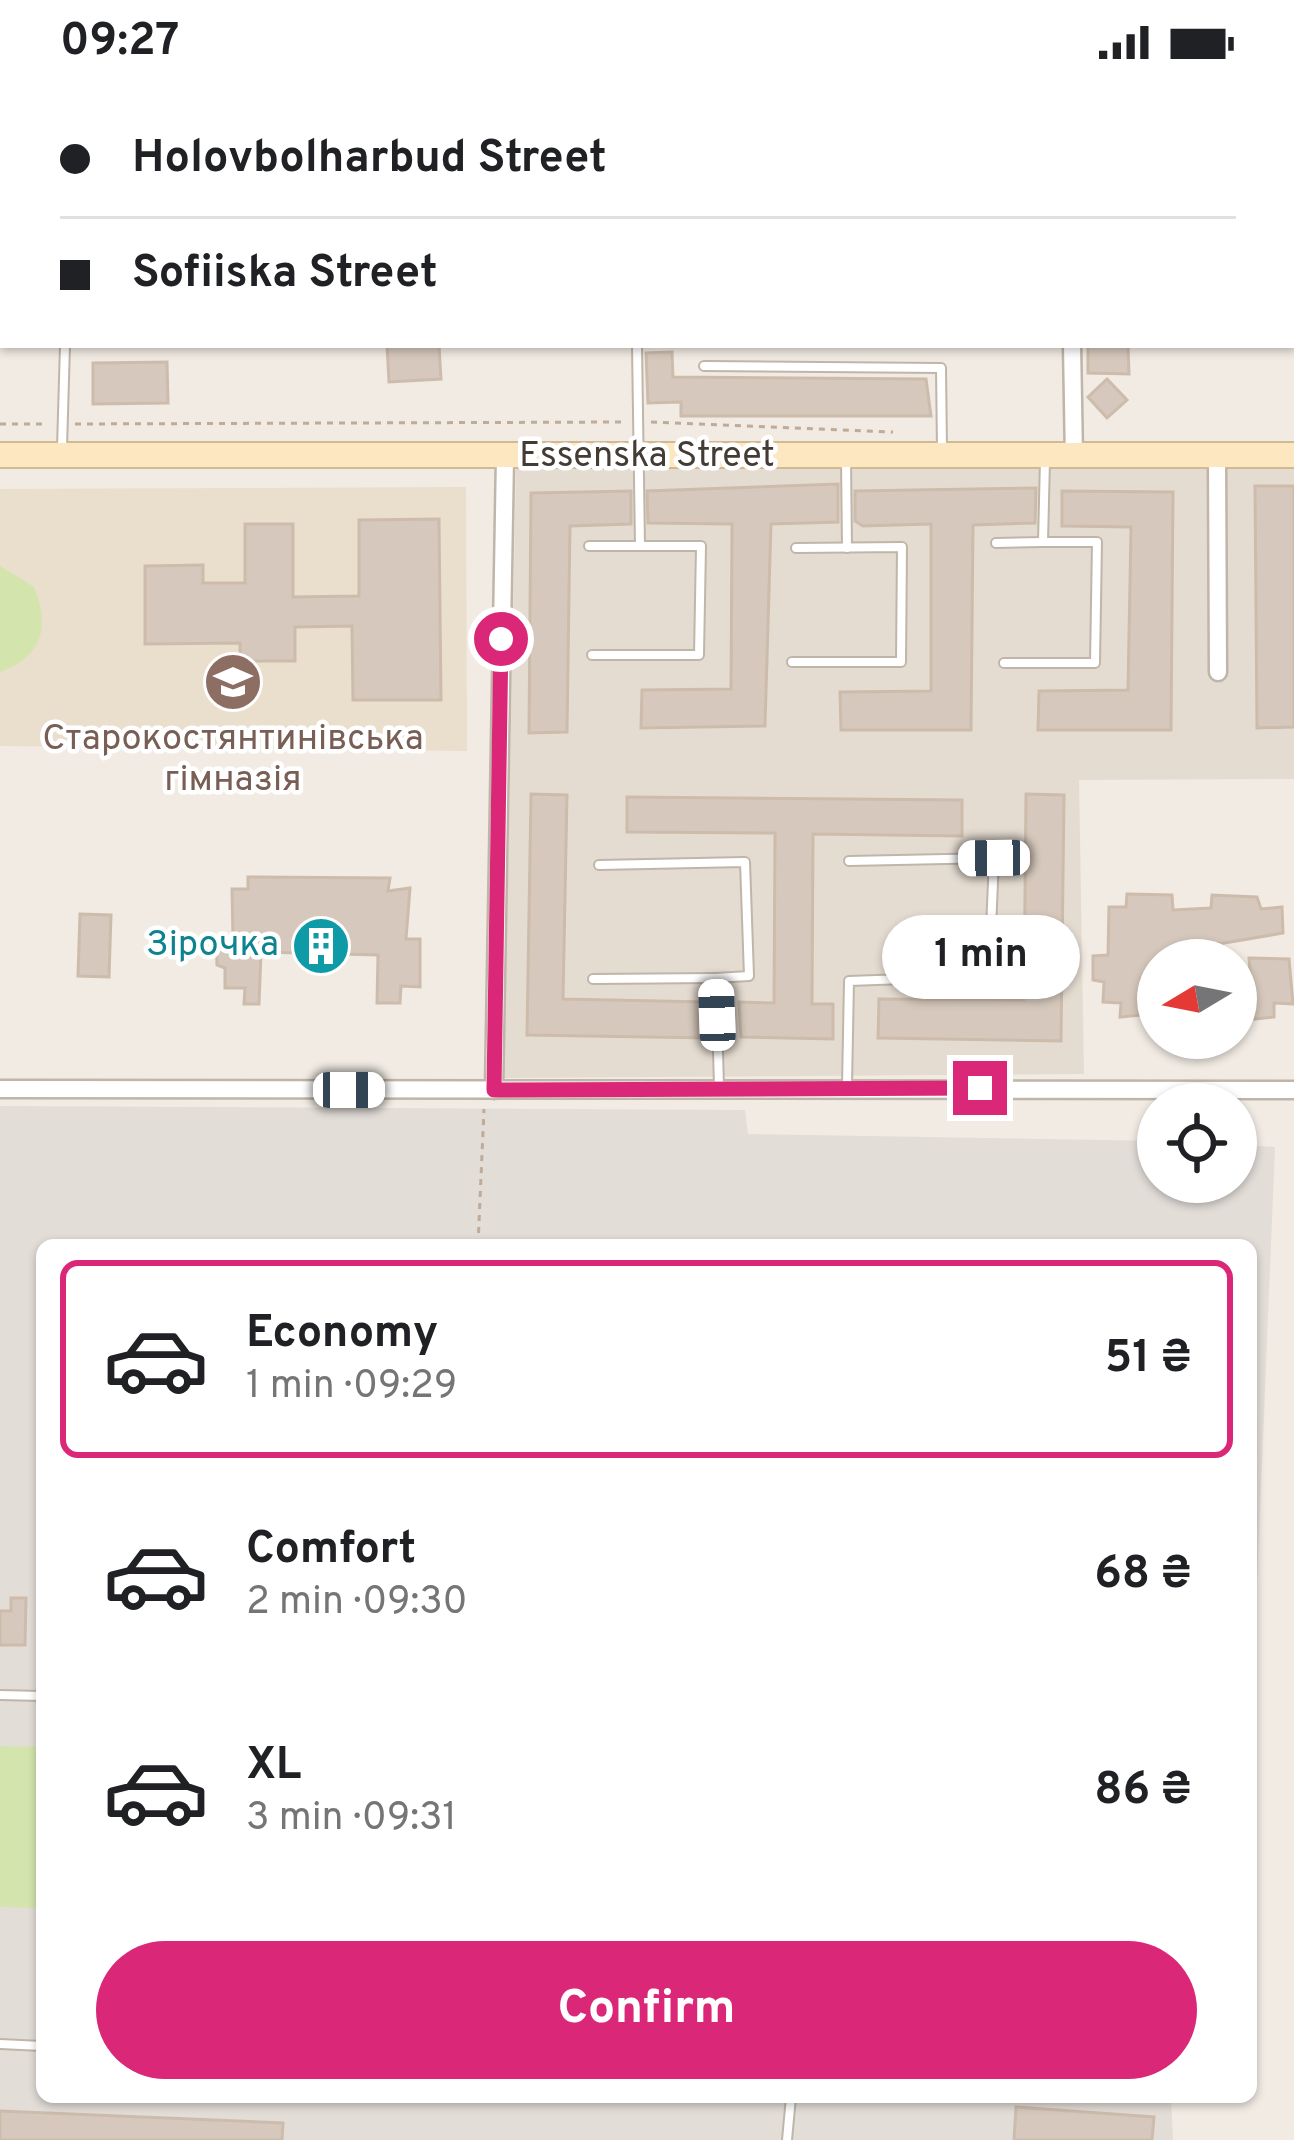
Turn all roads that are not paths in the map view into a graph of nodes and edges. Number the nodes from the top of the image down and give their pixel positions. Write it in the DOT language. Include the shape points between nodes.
graph roads {
  1 [pos="65,348"];
  2 [pos="637,348"];
  3 [pos="1072,348"];
  4 [pos="704,366"];
  5 [pos="642,454"];
  6 [pos="0,455"];
  7 [pos="1294,455"];
  8 [pos="62,456"];
  9 [pos="1217,456"];
  10 [pos="505,457"];
  11 [pos="846,458"];
  12 [pos="942,458"];
  13 [pos="1074,458"];
  14 [pos="1045,459"];
  15 [pos="1043,542"];
  16 [pos="996,543"];
  17 [pos="589,546"];
  18 [pos="640,546"];
  19 [pos="796,548"];
  20 [pos="848,548"];
  21 [pos="592,655"];
  22 [pos="791,662"];
  23 [pos="1004,663"];
  24 [pos="1218,672"];
  25 [pos="849,861"];
  26 [pos="599,865"];
  27 [pos="716,978"];
  28 [pos="593,979"];
  29 [pos="847,1086"];
  30 [pos="0,1089"];
  31 [pos="719,1089"];
  32 [pos="1294,1090"];
  33 [pos="489,1096"];
  34 [pos="0,1695"];
  35 [pos="36,1696"];
  36 [pos="0,2044"];
  37 [pos="36,2045"];
  38 [pos="790,2103"];
  39 [pos="788,2125"];
  40 [pos="777,2140"];
  41 [pos="787,2140"];
  1 -- 8 [label="lane"];
  2 -- 5 [label="lane"];
  3 -- 13 [label="street"];
  4 -- 12 [label="lane" via="941,368"];
  5 -- 10 [label="street, Essenska Street"];
  5 -- 11 [label="street, Essenska Street"];
  5 -- 18 [label="lane"];
  6 -- 8 [label="street, Essenska Street"];
  7 -- 9 [label="street, Essenska Street"];
  8 -- 10 [label="street, Essenska Street"];
  9 -- 13 [label="street, Essenska Street"];
  9 -- 24 [label="street"];
  10 -- 33 [label="street"];
  11 -- 12 [label="street, Essenska Street"];
  11 -- 20 [label="lane"];
  12 -- 14 [label="street, Essenska Street"];
  13 -- 14 [label="street, Essenska Street"];
  14 -- 15 [label="lane"];
  15 -- 16 [label="lane"];
  15 -- 23 [label="lane" via="1097,542 1095,663"];
  17 -- 18 [label="lane"];
  18 -- 21 [label="lane" via="701,546 699,655"];
  19 -- 20 [label="lane"];
  20 -- 22 [label="lane" via="902,547 902,662"];
  25 -- 29 [label="lane" via="994,858 989,976 849,981"];
  26 -- 27 [label="lane" via="745,862 748,976"];
  27 -- 28 [label="lane"];
  27 -- 31 [label="lane"];
  29 -- 31 [label="street"];
  29 -- 32 [label="street"];
  30 -- 33 [label="street"];
  31 -- 33 [label="street"];
  34 -- 35 [label="lane"];
  36 -- 37 [label="lane"];
  38 -- 39 [label="lane"];
  39 -- 40 [label="lane"];
  39 -- 41 [label="lane"];
}
